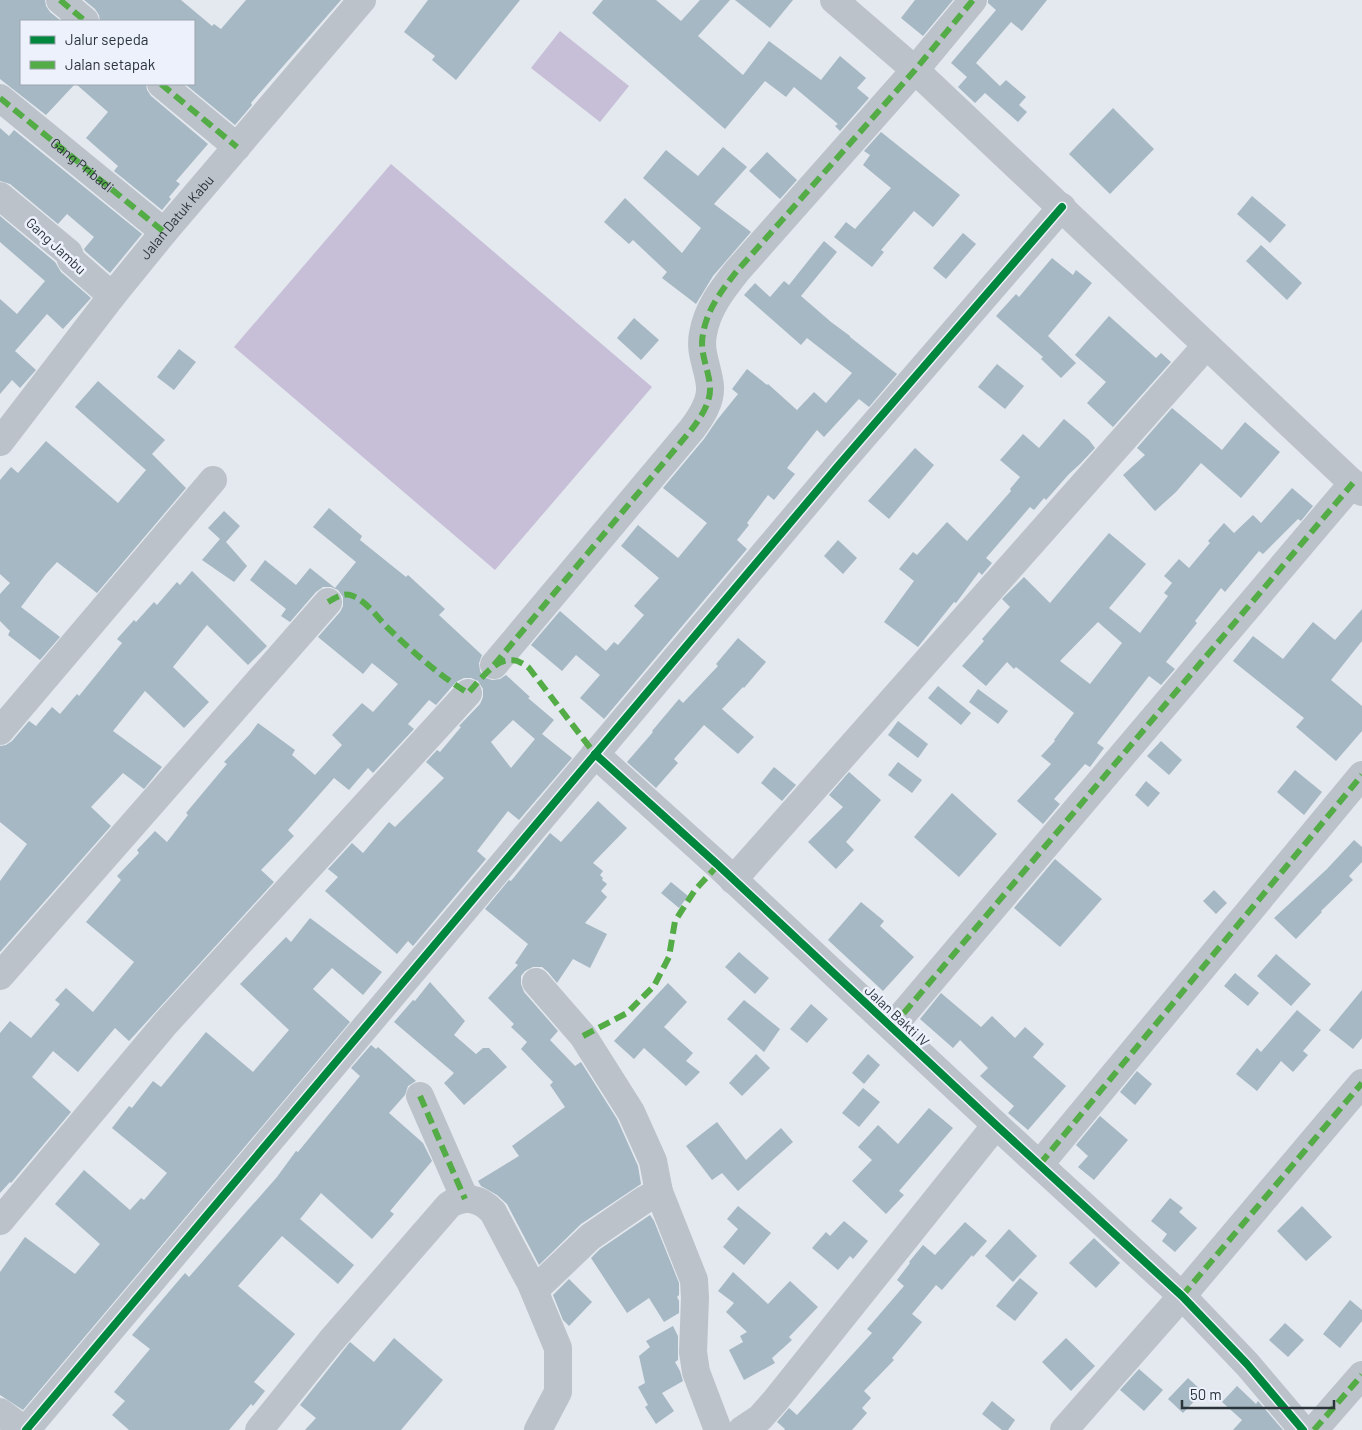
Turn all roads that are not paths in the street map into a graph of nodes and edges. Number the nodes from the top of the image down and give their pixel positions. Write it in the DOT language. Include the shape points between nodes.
graph roads {
  1 [pos="60,0"];
  2 [pos="362,0"];
  3 [pos="834,0"];
  4 [pos="973,0"];
  5 [pos="84,20"];
  6 [pos="915,70"];
  7 [pos="162,85"];
  8 [pos="0,98"];
  9 [pos="237,147"];
  10 [pos="0,196"];
  11 [pos="1062,207"];
  12 [pos="164,232"];
  13 [pos="112,296"];
  14 [pos="1206,346"];
  15 [pos="0,442"];
  16 [pos="213,480"];
  17 [pos="1358,488"];
  18 [pos="328,602"];
  19 [pos="494,665"];
  20 [pos="468,693"];
  21 [pos="0,730"];
  22 [pos="595,754"];
  23 [pos="1362,775"];
  24 [pos="733,880"];
  25 [pos="0,976"];
  26 [pos="536,982"];
  27 [pos="892,1027"];
  28 [pos="1362,1083"];
  29 [pos="420,1096"];
  30 [pos="996,1125"];
  31 [pos="1040,1164"];
  32 [pos="659,1192"];
  33 [pos="465,1199"];
  34 [pos="0,1221"];
  35 [pos="530,1281"];
  36 [pos="1182,1296"];
  37 [pos="1362,1375"];
  38 [pos="0,1412"];
  39 [pos="25,1430"];
  40 [pos="259,1430"];
  41 [pos="538,1430"];
  42 [pos="718,1430"];
  43 [pos="742,1430"];
  44 [pos="1064,1430"];
  45 [pos="1303,1430"];
  46 [pos="1314,1430"];
  1 -- 5 [label="street"];
  2 -- 9 [label="street, Jalan Datuk Kabu"];
  3 -- 6 [label="street"];
  4 -- 6 [label="street"];
  6 -- 11 [label="street"];
  6 -- 19 [label="street" via="718,296 702,335 710,386 702,415"];
  7 -- 9 [label="street"];
  8 -- 12 [label="street, Gang Pribadi"];
  9 -- 12 [label="street, Jalan Datuk Kabu"];
  10 -- 13 [label="street, Gang Jambu" via="69,253 71,260"];
  11 -- 14 [label="street"];
  11 -- 22 [label="street"];
  12 -- 13 [label="street, Jalan Datuk Kabu"];
  13 -- 15 [label="street, Jalan Datuk Kabu"];
  14 -- 17 [label="street"];
  14 -- 24 [label="street"];
  16 -- 21 [label="street"];
  17 -- 27 [label="street"];
  18 -- 25 [label="street"];
  20 -- 34 [label="street" via="165,1024"];
  22 -- 24 [label="street, Jalan Bakti IV"];
  22 -- 39 [label="street"];
  23 -- 31 [label="street"];
  24 -- 27 [label="street, Jalan Bakti IV"];
  26 -- 32 [label="street" via="582,1036 626,1105 653,1161"];
  27 -- 30 [label="street, Jalan Bakti IV"];
  28 -- 36 [label="street"];
  29 -- 33 [label="street"];
  30 -- 31 [label="street, Jalan Bakti IV"];
  30 -- 43 [label="street" via="775,1401 760,1418"];
  31 -- 36 [label="street, Jalan Bakti IV"];
  32 -- 35 [label="street" via="590,1237 541,1284"];
  32 -- 42 [label="street" via="694,1280 693,1352 696,1372"];
  33 -- 35 [label="street" via="483,1202 493,1212"];
  33 -- 40 [label="street" via="449,1205 439,1214"];
  35 -- 41 [label="street" via="558,1348 558,1392"];
  36 -- 44 [label="street"];
  36 -- 45 [label="street, Jalan Bakti IV" via="1247,1364"];
  37 -- 46 [label="street"];
  38 -- 39 [label="street"];
}
